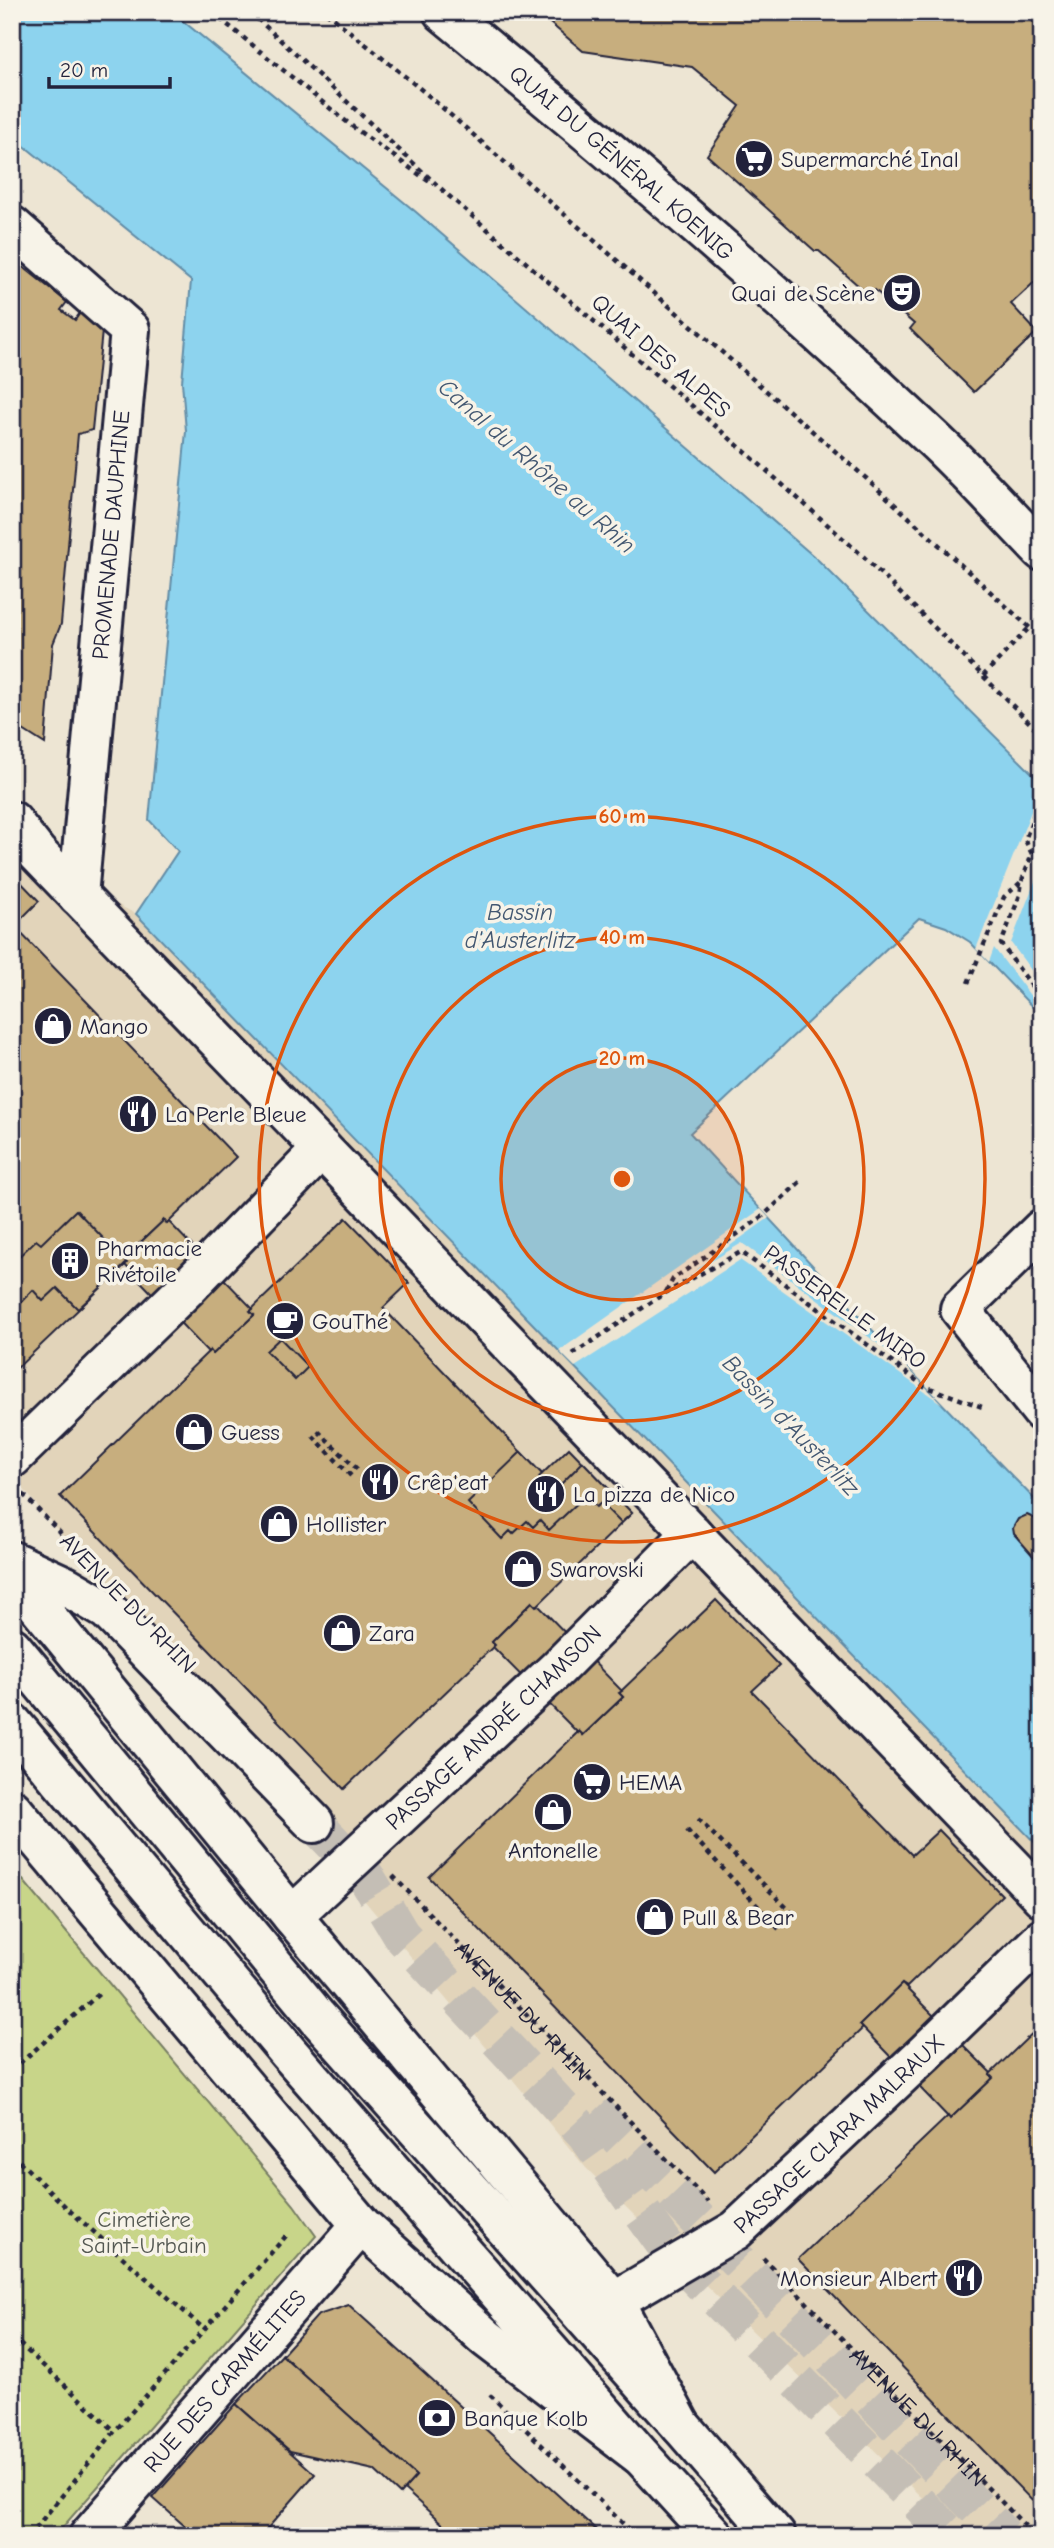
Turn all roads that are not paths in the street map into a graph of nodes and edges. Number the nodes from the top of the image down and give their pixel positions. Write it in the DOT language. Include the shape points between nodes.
graph roads {
  1 [pos="443,12"];
  2 [pos="12,226"];
  3 [pos="1042,551"];
  4 [pos="12,821"];
  5 [pos="78,897"];
  6 [pos="322,1149"];
  7 [pos="1039,1238"];
  8 [pos="1042,1412"];
  9 [pos="17,1476"];
  10 [pos="692,1533"];
  11 [pos="12,1561"];
  12 [pos="12,1574"];
  13 [pos="12,1647"];
  14 [pos="12,1723"];
  15 [pos="12,1809"];
  16 [pos="314,1823"];
  17 [pos="1042,1897"];
  18 [pos="292,1916"];
  19 [pos="1042,1938"];
  20 [pos="360,2225"];
  21 [pos="614,2301"];
  22 [pos="681,2426"];
  23 [pos="642,2458"];
  24 [pos="101,2531"];
  25 [pos="714,2536"];
  26 [pos="776,2536"];
  1 -- 3 [label="main road, QUAI DU GÉNÉRAL KOENIG" via="796,314 933,439"];
  2 -- 5 [label="main road, PROMENADE DAUPHINE" via="130,330"];
  4 -- 5 [label="main road"];
  5 -- 6 [label="main road"];
  6 -- 9 [label="main road" via="188,1287"];
  6 -- 10 [label="main road"];
  7 -- 8 [label="main road" via="949,1298"];
  10 -- 17 [label="main road"];
  10 -- 18 [label="main road, PASSAGE ANDRÉ CHAMSON" via="557,1669"];
  11 -- 16 [label="main road" via="107,1610"];
  12 -- 18 [label="main road"];
  13 -- 22 [label="main road" via="317,2017"];
  14 -- 23 [label="main road" via="288,2052"];
  15 -- 20 [label="main road"];
  18 -- 21 [label="main road"];
  19 -- 21 [label="main road, PASSAGE CLARA MALRAUX" via="736,2230"];
  20 -- 23 [label="main road" via="486,2338"];
  20 -- 24 [label="main road, RUE DES CARMÉLITES"];
  21 -- 22 [label="main road"];
  22 -- 26 [label="main road"];
  23 -- 25 [label="main road"];
}
